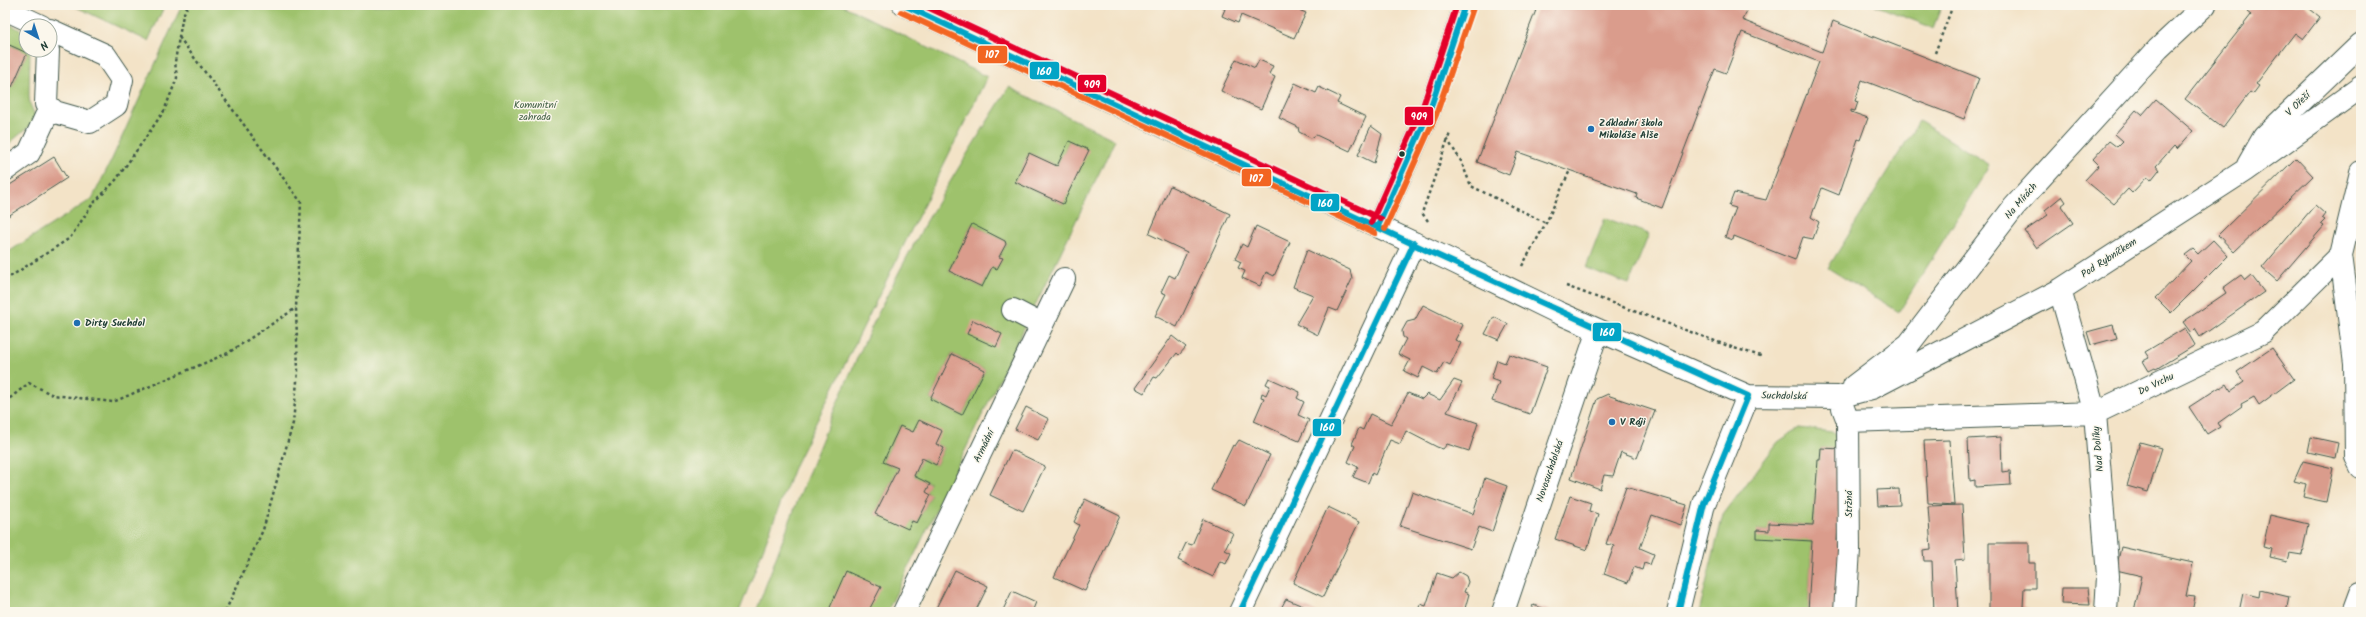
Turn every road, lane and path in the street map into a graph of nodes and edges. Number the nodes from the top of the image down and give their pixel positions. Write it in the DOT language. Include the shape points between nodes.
graph roads {
  1 [pos="188,5"];
  2 [pos="904,5"];
  3 [pos="1466,5"];
  4 [pos="1953,5"];
  5 [pos="2205,5"];
  6 [pos="5,9"];
  7 [pos="24,18"];
  8 [pos="58,34"];
  9 [pos="179,37"];
  10 [pos="2361,44"];
  11 [pos="1935,54"];
  12 [pos="48,58"];
  13 [pos="2361,87"];
  14 [pos="55,112"];
  15 [pos="1429,112"];
  16 [pos="1452,126"];
  17 [pos="1447,140"];
  18 [pos="5,170"];
  19 [pos="1570,170"];
  20 [pos="2244,171"];
  21 [pos="2361,172"];
  22 [pos="1546,223"];
  23 [pos="1431,224"];
  24 [pos="1378,226"];
  25 [pos="1414,243"];
  26 [pos="2341,255"];
  27 [pos="1515,263"];
  28 [pos="1522,266"];
  29 [pos="1529,269"];
  30 [pos="1064,279"];
  31 [pos="5,280"];
  32 [pos="1563,284"];
  33 [pos="2060,290"];
  34 [pos="296,308"];
  35 [pos="1013,310"];
  36 [pos="1042,325"];
  37 [pos="1598,330"];
  38 [pos="1760,356"];
  39 [pos="2358,365"];
  40 [pos="1748,396"];
  41 [pos="1839,397"];
  42 [pos="5,402"];
  43 [pos="2095,413"];
  44 [pos="1848,421"];
  45 [pos="2361,468"];
  46 [pos="2361,594"];
  47 [pos="224,612"];
  48 [pos="904,612"];
  49 [pos="1240,612"];
  50 [pos="1503,612"];
  51 [pos="1678,612"];
  52 [pos="1845,612"];
  53 [pos="2106,612"];
  54 [pos="2354,612"];
  1 -- 9 [label="path" via="183,15"];
  2 -- 24 [label="street, Suchdolská"];
  3 -- 15 [label="street"];
  4 -- 11 [label="path"];
  5 -- 41 [label="street, Na Mírách" via="2158,49 2014,207 1909,344"];
  6 -- 7 [label="street"];
  8 -- 14 [label="street" via="105,55 122,80 116,105 90,122"];
  9 -- 31 [label="path" via="175,62 177,78 164,111 116,180 92,205 70,238"];
  9 -- 34 [label="path" via="301,202"];
  10 -- 20 [label="street, V Ořeší" via="2264,137"];
  12 -- 14 [label="street" via="46,104"];
  13 -- 20 [label="street, Pod Rybníčkem"];
  14 -- 18 [label="street" via="46,116 30,153"];
  15 -- 17 [label="path"];
  15 -- 24 [label="street"];
  16 -- 17 [label="path"];
  17 -- 22 [label="path" via="1461,161 1471,186"];
  17 -- 23 [label="path" via="1422,213"];
  19 -- 22 [label="path"];
  20 -- 33 [label="street, Pod Rybníčkem"];
  21 -- 26 [label="street"];
  22 -- 28 [label="path"];
  24 -- 25 [label="street, Suchdolská"];
  25 -- 37 [label="street, Suchdolská"];
  25 -- 49 [label="street"];
  26 -- 39 [label="street"];
  26 -- 43 [label="street, Do Vrchu" via="2263,332"];
  27 -- 28 [label="path"];
  28 -- 29 [label="path"];
  30 -- 36 [label="street, Armádní"];
  32 -- 38 [label="path"];
  33 -- 41 [label="street, Pod Rybníčkem" via="1872,388"];
  33 -- 43 [label="street, Nad Dolíky"];
  34 -- 42 [label="path" via="228,353 113,402 53,395 29,384"];
  34 -- 47 [label="path" via="298,371 293,422 263,530"];
  35 -- 36 [label="street"];
  36 -- 48 [label="street, Armádní"];
  37 -- 40 [label="street, Suchdolská"];
  37 -- 50 [label="street, Novosuchdolská"];
  39 -- 45 [label="street" via="2356,457"];
  40 -- 41 [label="street, Suchdolská"];
  40 -- 51 [label="street" via="1704,504"];
  41 -- 44 [label="street, Stržná"];
  43 -- 44 [label="street, Do Vrchu"];
  43 -- 53 [label="street, Nad Dolíky" via="2108,576"];
  44 -- 52 [label="street, Stržná" via="1849,550"];
  46 -- 54 [label="street"];
}
